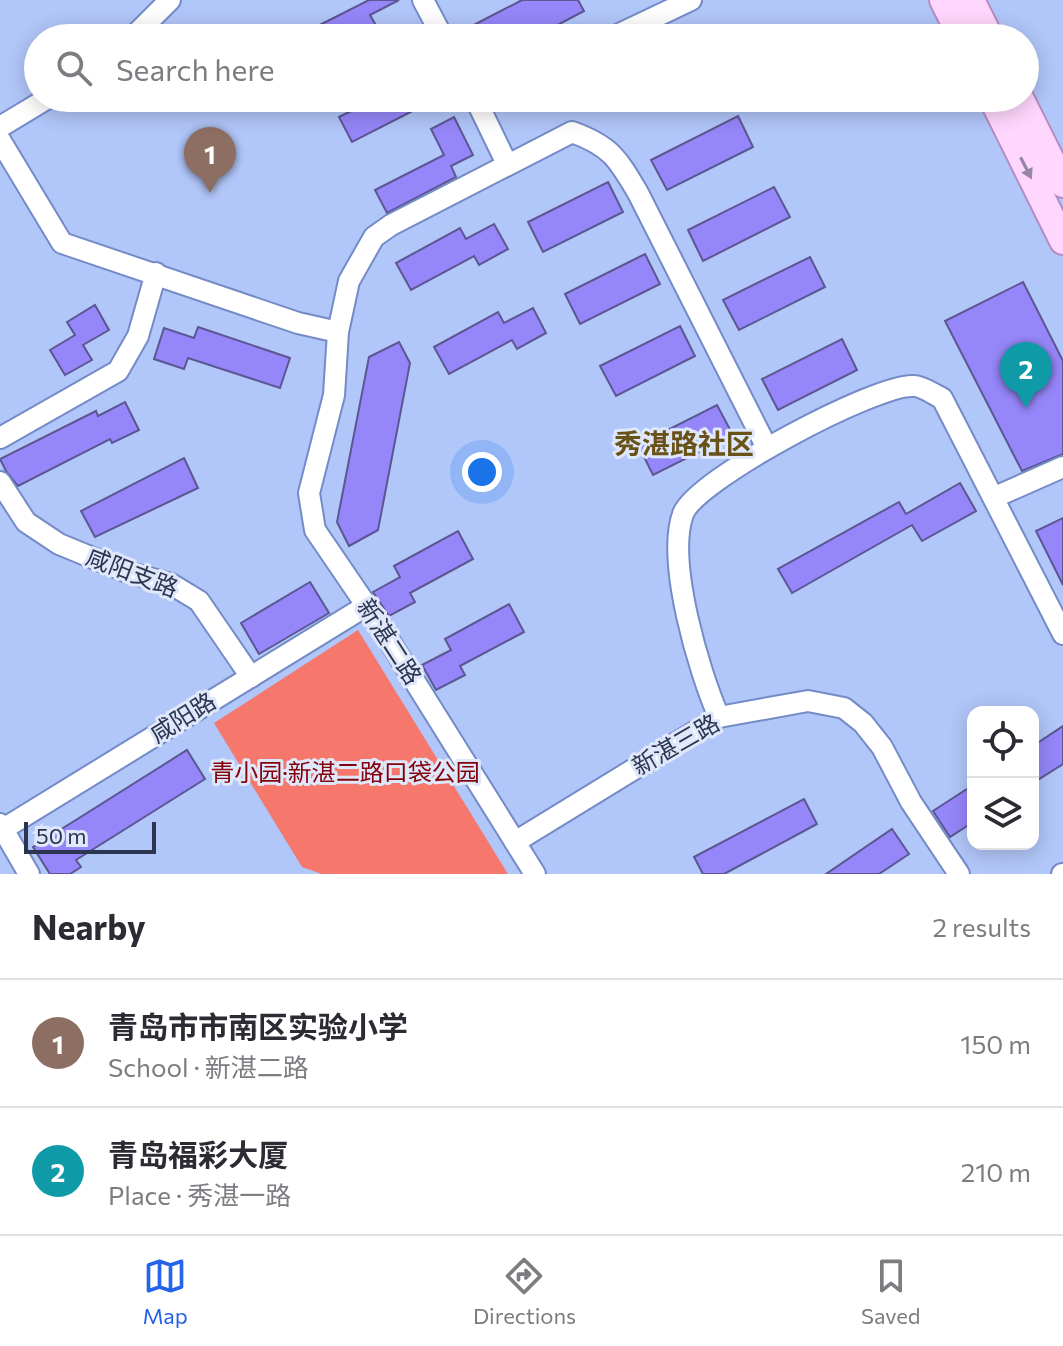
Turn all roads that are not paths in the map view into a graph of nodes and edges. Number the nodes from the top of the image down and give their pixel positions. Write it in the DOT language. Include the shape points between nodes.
graph roads {
  1 [pos="170,0"];
  2 [pos="423,0"];
  3 [pos="691,0"];
  4 [pos="943,0"];
  5 [pos="971,0"];
  6 [pos="146,24"];
  7 [pos="436,24"];
  8 [pos="640,24"];
  9 [pos="955,24"];
  10 [pos="983,24"];
  11 [pos="25,112"];
  12 [pos="485,112"];
  13 [pos="999,112"];
  14 [pos="1027,112"];
  15 [pos="0,127"];
  16 [pos="0,140"];
  17 [pos="507,164"];
  18 [pos="1063,184"];
  19 [pos="1063,241"];
  20 [pos="156,273"];
  21 [pos="338,332"];
  22 [pos="0,438"];
  23 [pos="767,448"];
  24 [pos="1063,467"];
  25 [pos="0,482"];
  26 [pos="995,497"];
  27 [pos="366,606"];
  28 [pos="1063,634"];
  29 [pos="251,677"];
  30 [pos="719,717"];
  31 [pos="1,828"];
  32 [pos="515,842"];
  33 [pos="29,874"];
  34 [pos="535,874"];
  35 [pos="959,874"];
  1 -- 6 [label="street"];
  2 -- 7 [label="street"];
  3 -- 8 [label="street"];
  4 -- 9 [label="main road"];
  5 -- 10 [label="main road"];
  11 -- 15 [label="street"];
  12 -- 17 [label="street"];
  13 -- 19 [label="main road, one-way"];
  14 -- 18 [label="main road"];
  16 -- 20 [label="street" via="62,243"];
  17 -- 21 [label="street, 新湛二路" via="374,237 349,281"];
  17 -- 23 [label="street, 新湛二路" via="572,132 616,155"];
  20 -- 21 [label="street"];
  20 -- 22 [label="street" via="138,336 118,371"];
  21 -- 27 [label="street, 新湛二路" via="334,395 309,493 315,530"];
  23 -- 26 [label="street" via="878,393 915,386 942,398"];
  23 -- 30 [label="street" via="707,488 683,512 679,536 688,618"];
  24 -- 26 [label="street"];
  25 -- 29 [label="street, 咸阳支路" via="26,522 59,544 171,584 199,601"];
  26 -- 28 [label="street"];
  27 -- 29 [label="street, 咸阳路"];
  27 -- 32 [label="street, 新湛二路"];
  29 -- 31 [label="street, 咸阳路"];
  30 -- 32 [label="street, 新湛三路"];
  30 -- 35 [label="street, 新湛三路" via="808,701 844,708 882,747"];
  31 -- 33 [label="street"];
  32 -- 34 [label="street, 新湛二路"];
}
